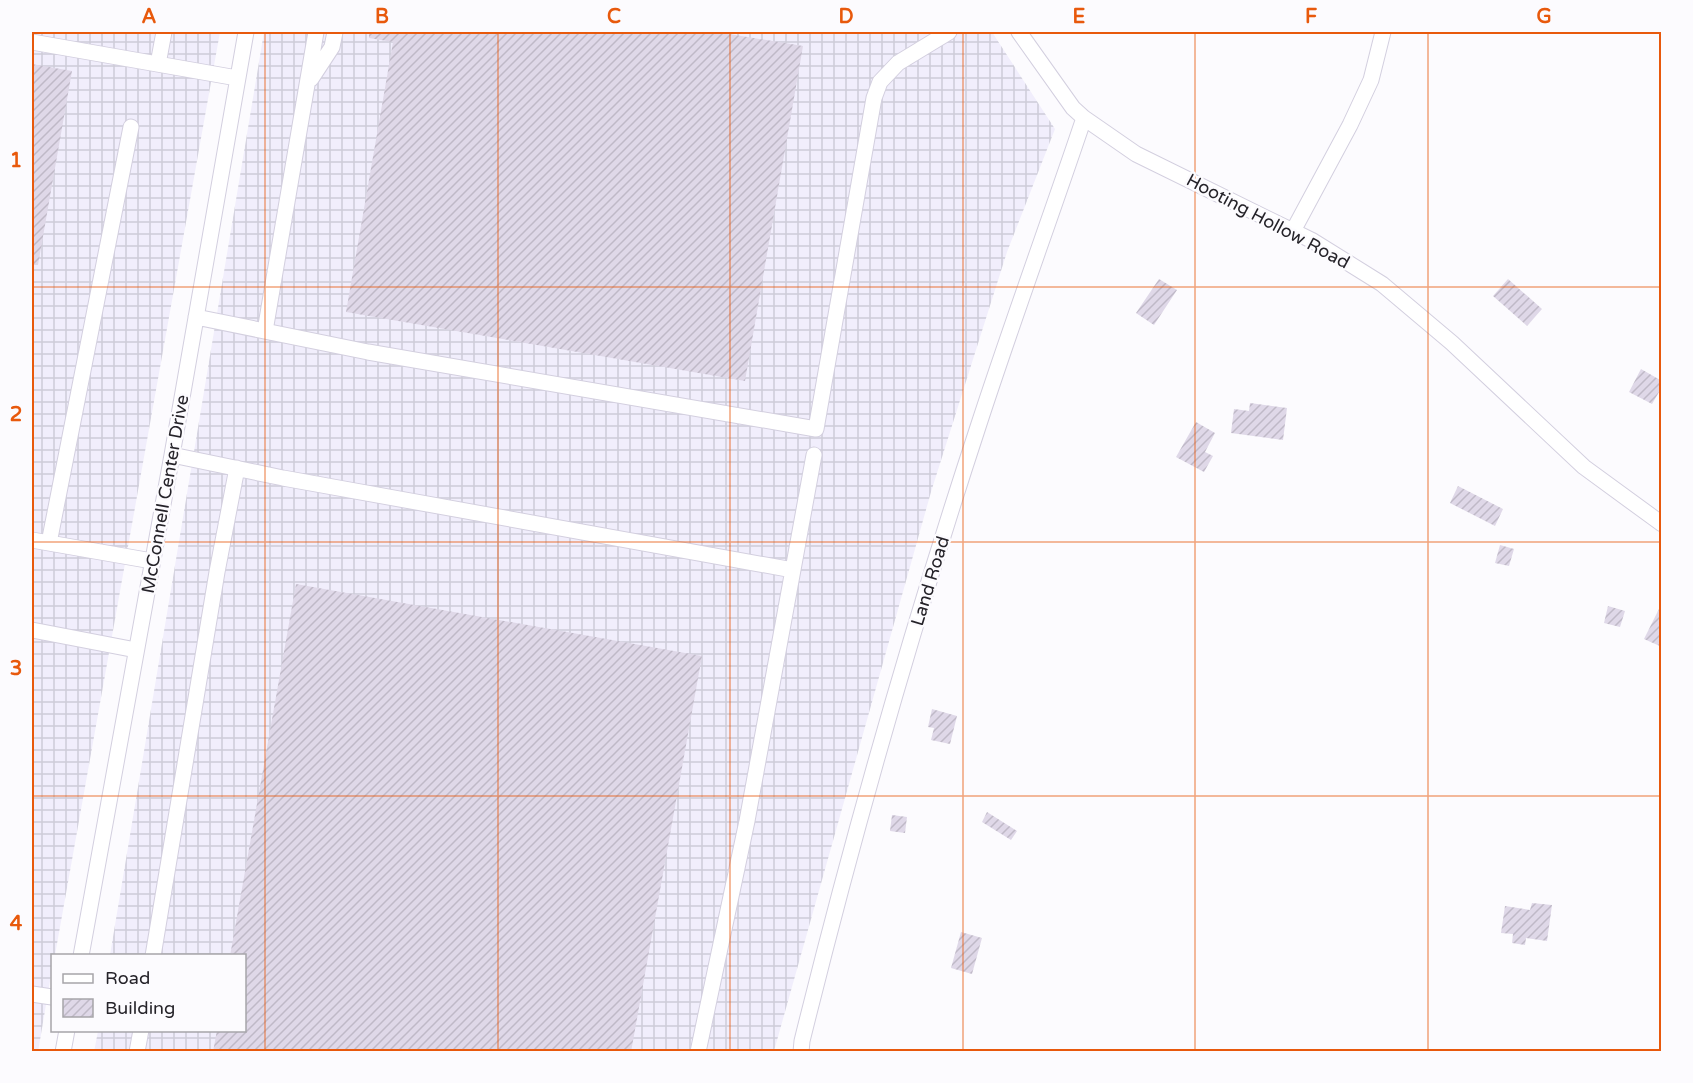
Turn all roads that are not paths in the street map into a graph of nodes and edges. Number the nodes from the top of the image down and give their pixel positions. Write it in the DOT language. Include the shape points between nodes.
graph roads {
  1 [pos="164,32"];
  2 [pos="246,32"];
  3 [pos="316,32"];
  4 [pos="335,32"];
  5 [pos="949,32"];
  6 [pos="1019,32"];
  7 [pos="1383,32"];
  8 [pos="32,42"];
  9 [pos="158,64"];
  10 [pos="237,78"];
  11 [pos="307,83"];
  12 [pos="1084,118"];
  13 [pos="131,127"];
  14 [pos="1293,231"];
  15 [pos="196,317"];
  16 [pos="265,331"];
  17 [pos="172,455"];
  18 [pos="814,455"];
  19 [pos="237,468"];
  20 [pos="1662,524"];
  21 [pos="32,540"];
  22 [pos="49,543"];
  23 [pos="153,561"];
  24 [pos="793,570"];
  25 [pos="32,630"];
  26 [pos="136,650"];
  27 [pos="81,954"];
  28 [pos="153,954"];
  29 [pos="32,994"];
  30 [pos="51,997"];
  31 [pos="67,1032"];
  32 [pos="141,1032"];
  33 [pos="63,1052"];
  34 [pos="137,1052"];
  35 [pos="698,1052"];
  36 [pos="801,1052"];
  1 -- 9 [label="street"];
  2 -- 10 [label="street, McConnell Center Drive"];
  3 -- 11 [label="street"];
  4 -- 11 [label="street" via="333,47"];
  5 -- 16 [label="street" via="898,63 880,82 874,98 816,429"];
  6 -- 12 [label="street, Hooting Hollow Road"];
  7 -- 14 [label="street" via="1371,80"];
  8 -- 9 [label="street"];
  9 -- 10 [label="street"];
  10 -- 15 [label="street, McConnell Center Drive"];
  11 -- 16 [label="street"];
  12 -- 14 [label="street, Hooting Hollow Road" via="1136,154"];
  12 -- 36 [label="street, Land Road" via="977,430 888,718 836,902"];
  13 -- 22 [label="street"];
  14 -- 20 [label="street, Hooting Hollow Road" via="1382,284 1452,342 1584,467"];
  15 -- 16 [label="street"];
  15 -- 17 [label="street, McConnell Center Drive"];
  17 -- 19 [label="street"];
  17 -- 23 [label="street, McConnell Center Drive"];
  18 -- 24 [label="street"];
  19 -- 24 [label="street"];
  19 -- 28 [label="street"];
  21 -- 22 [label="street"];
  22 -- 23 [label="street"];
  23 -- 26 [label="street, McConnell Center Drive"];
  24 -- 35 [label="street" via="747,821"];
  25 -- 26 [label="street"];
  26 -- 27 [label="street, McConnell Center Drive"];
  29 -- 30 [label="street"];
  31 -- 33 [label="street"];
  32 -- 34 [label="street"];
}
